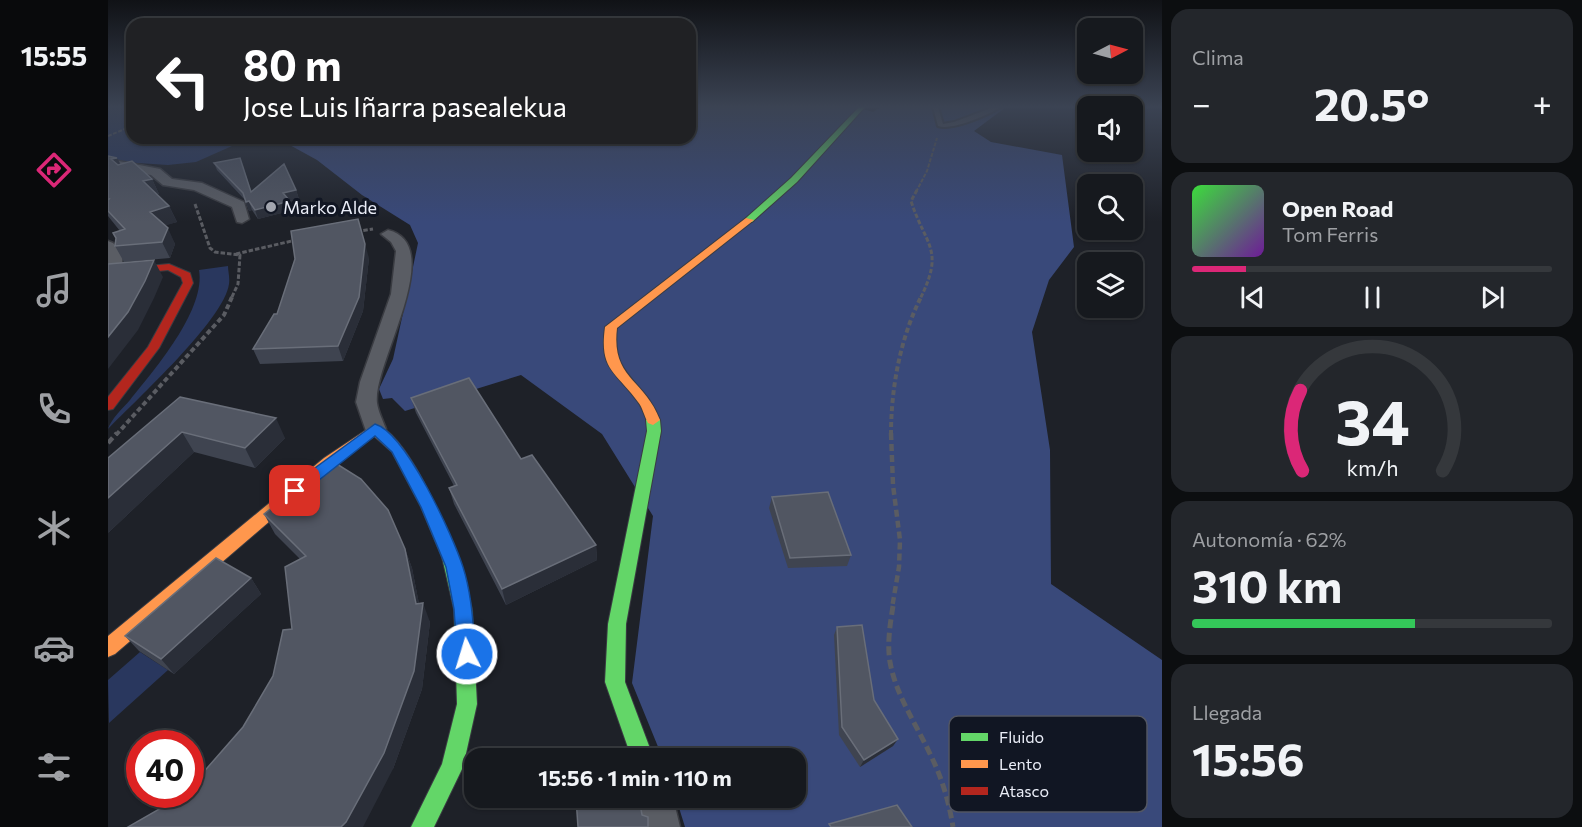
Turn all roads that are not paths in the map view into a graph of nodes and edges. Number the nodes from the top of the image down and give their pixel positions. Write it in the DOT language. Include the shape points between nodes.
graph roads {
  1 [pos="827,146"];
  2 [pos="108,163"];
  3 [pos="242,219"];
  4 [pos="388,234"];
  5 [pos="108,246"];
  6 [pos="111,273"];
  7 [pos="108,406"];
  8 [pos="375,429"];
  9 [pos="108,648"];
  10 [pos="639,748"];
  11 [pos="658,808"];
  12 [pos="422,827"];
  13 [pos="662,827"];
  1 -- 10 [label="street" via="767,206 611,327 607,344 611,363 654,417 617,624 615,682"];
  2 -- 3 [label="street" via="142,168 172,183 197,186 239,205"];
  4 -- 8 [label="street" via="397,239 404,251 399,294 366,402"];
  5 -- 6 [label="street" via="115,254"];
  6 -- 7 [label="street" via="152,268 178,270 186,275 188,283 165,333"];
  8 -- 9 [label="street" via="329,462"];
  8 -- 12 [label="street" via="397,449 429,507 454,567 463,609 467,704 452,767"];
  11 -- 13 [label="street"];
}
